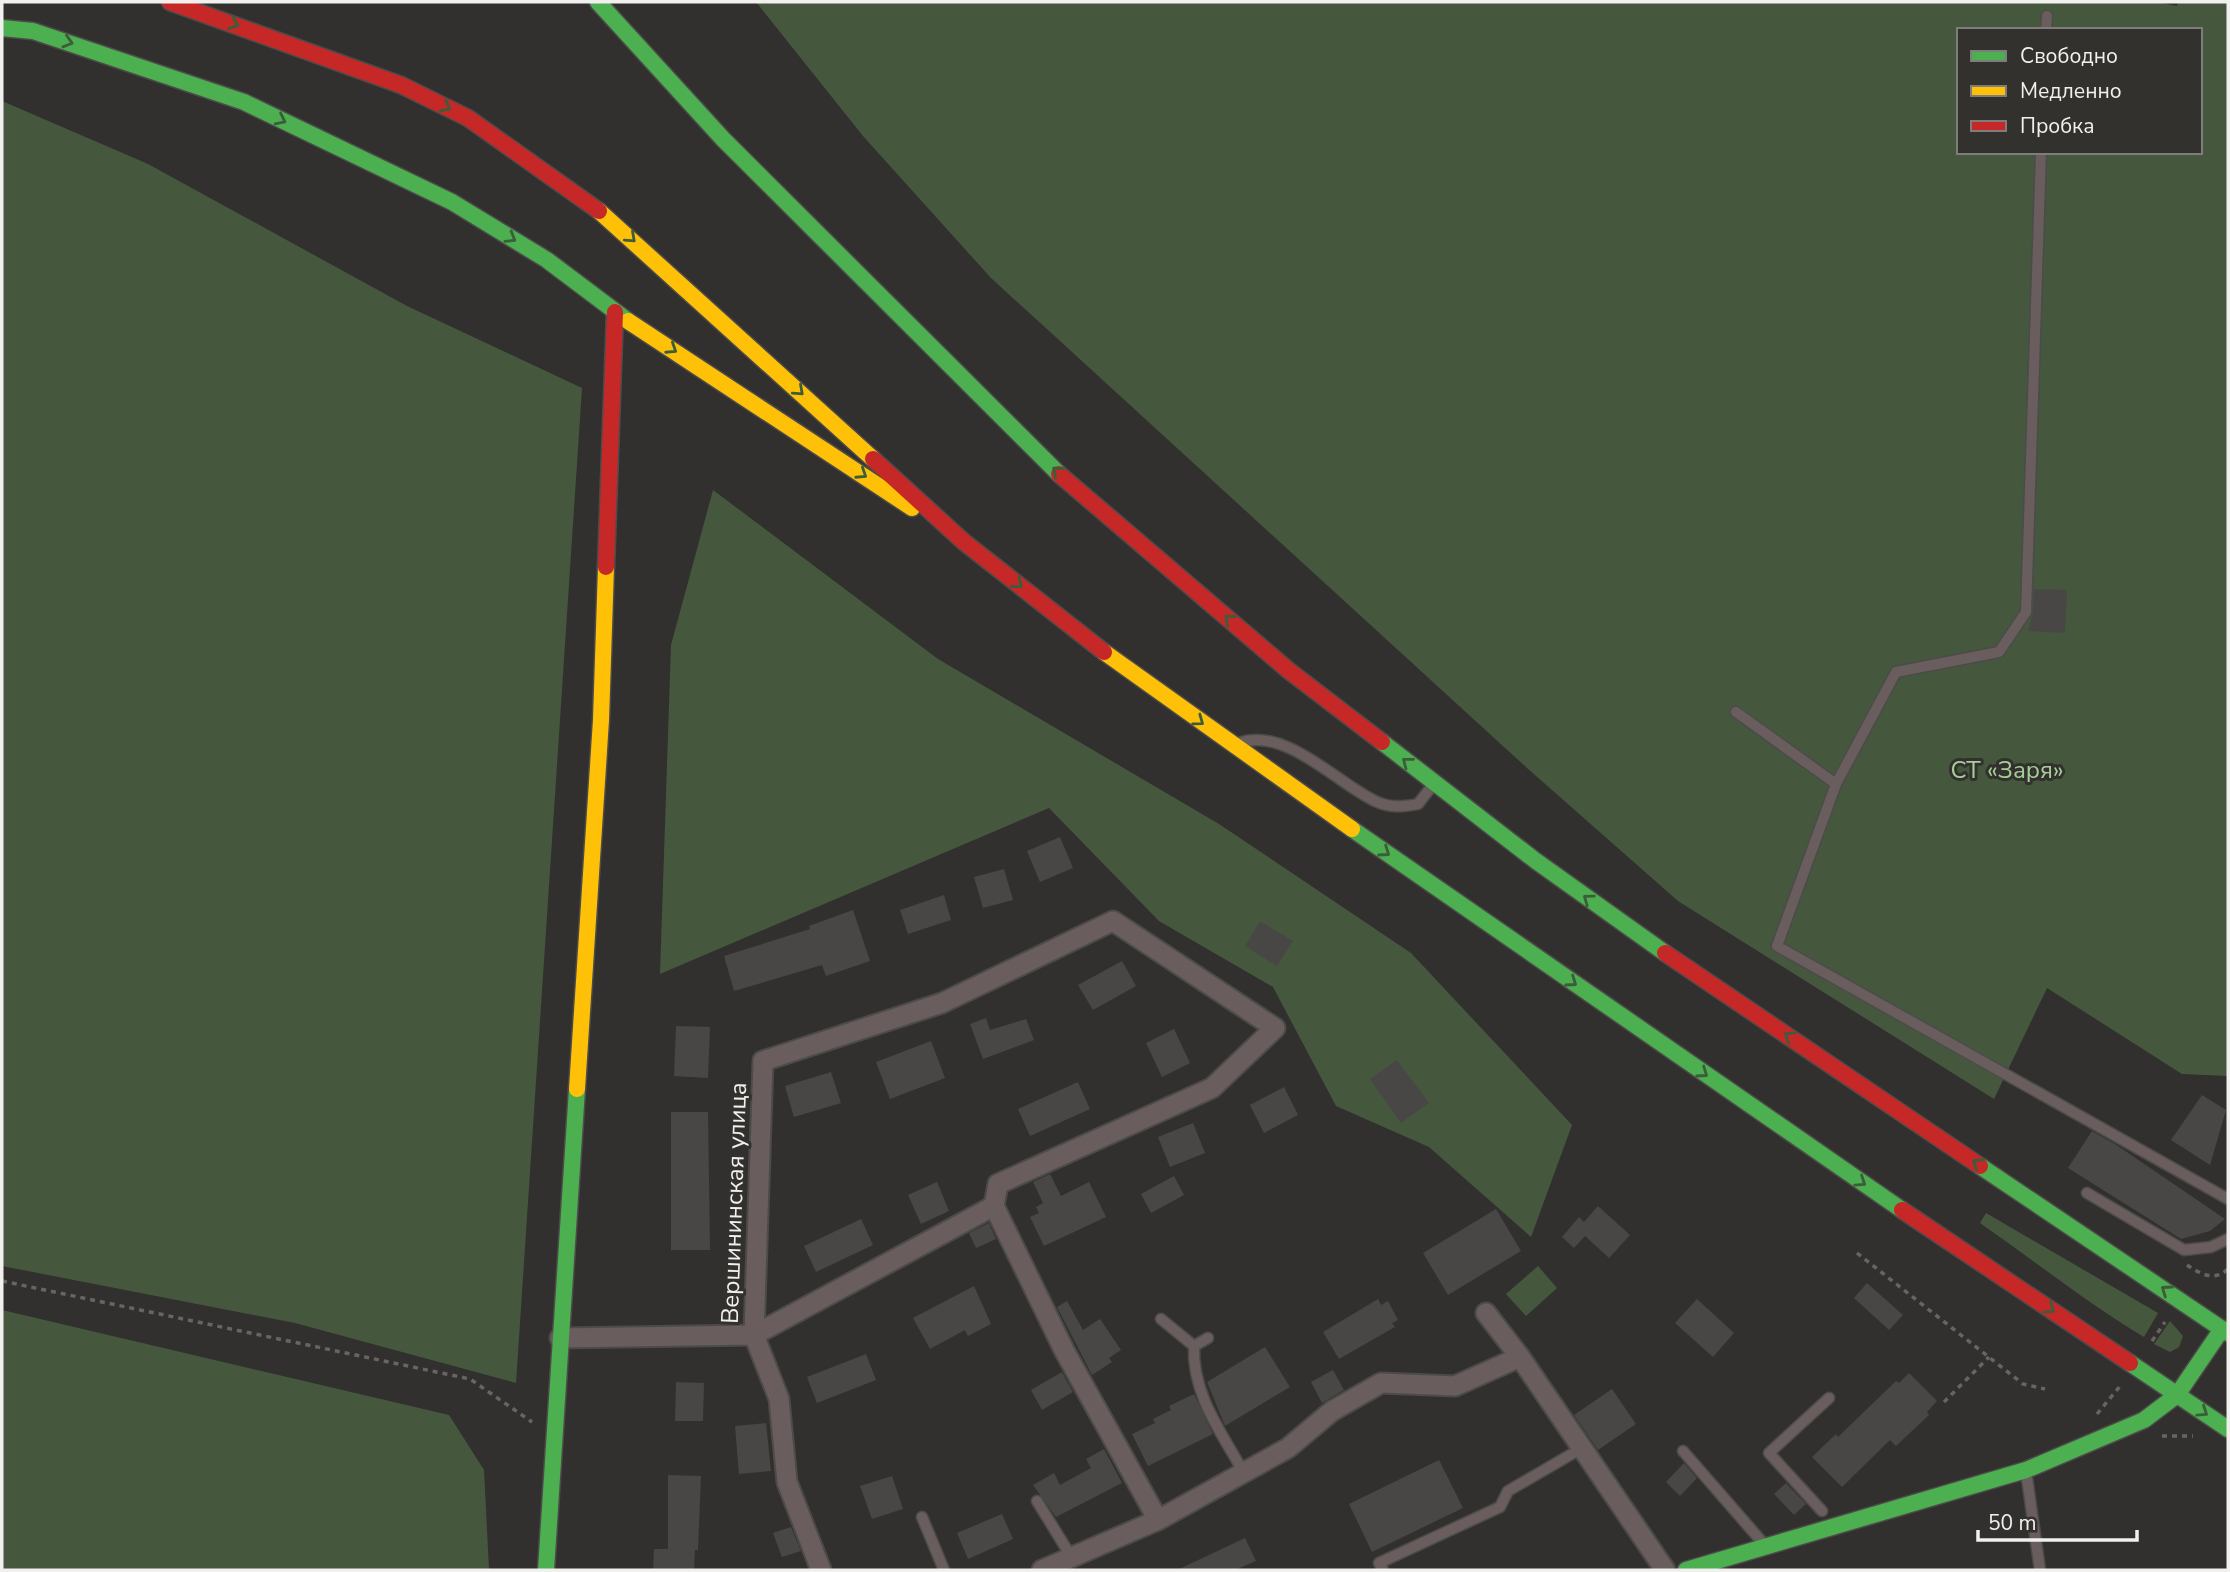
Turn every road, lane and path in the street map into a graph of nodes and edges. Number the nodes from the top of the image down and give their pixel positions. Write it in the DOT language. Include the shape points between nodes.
graph roads {
  1 [pos="170,2"];
  2 [pos="598,2"];
  3 [pos="2047,16"];
  4 [pos="2,28"];
  5 [pos="2046,28"];
  6 [pos="2041,154"];
  7 [pos="615,312"];
  8 [pos="964,542"];
  9 [pos="1736,712"];
  10 [pos="1232,745"];
  11 [pos="1434,783"];
  12 [pos="1836,784"];
  13 [pos="2087,1193"];
  14 [pos="2228,1199"];
  15 [pos="994,1206"];
  16 [pos="2228,1239"];
  17 [pos="1857,1253"];
  18 [pos="2228,1269"];
  19 [pos="2222,1275"];
  20 [pos="2,1281"];
  21 [pos="1486,1314"];
  22 [pos="1161,1320"];
  23 [pos="2165,1322"];
  24 [pos="2226,1326"];
  25 [pos="754,1335"];
  26 [pos="560,1338"];
  27 [pos="1208,1339"];
  28 [pos="2152,1341"];
  29 [pos="1194,1346"];
  30 [pos="1520,1357"];
  31 [pos="1989,1357"];
  32 [pos="2123,1383"];
  33 [pos="2045,1389"];
  34 [pos="2177,1395"];
  35 [pos="1829,1398"];
  36 [pos="1944,1402"];
  37 [pos="2092,1421"];
  38 [pos="2228,1429"];
  39 [pos="2155,1436"];
  40 [pos="2197,1436"];
  41 [pos="553,1438"];
  42 [pos="1582,1448"];
  43 [pos="1683,1451"];
  44 [pos="2026,1470"];
  45 [pos="1244,1473"];
  46 [pos="1037,1501"];
  47 [pos="1822,1511"];
  48 [pos="922,1517"];
  49 [pos="1158,1520"];
  50 [pos="1768,1549"];
  51 [pos="1072,1558"];
  52 [pos="546,1570"];
  53 [pos="821,1570"];
  54 [pos="944,1570"];
  55 [pos="1042,1570"];
  56 [pos="1382,1570"];
  57 [pos="1665,1570"];
  58 [pos="1686,1570"];
  59 [pos="2040,1570"];
  1 -- 8 [label="main road, one-way" via="401,85 468,118 523,155 613,222"];
  11 -- 2 [label="main road, one-way" via="1288,670 1035,453 723,139"];
  3 -- 5 [label="lane"];
  4 -- 7 [label="main road, one-way" via="33,31 244,102 452,202 547,260"];
  6 -- 12 [label="lane" via="2026,612 1999,652 1896,672"];
  7 -- 8 [label="main road, one-way"];
  7 -- 26 [label="main road" via="601,720"];
  8 -- 10 [label="main road, one-way"];
  9 -- 12 [label="lane"];
  10 -- 11 [label="lane" via="1249,739 1272,743 1324,766 1376,802 1400,807 1418,804"];
  10 -- 34 [label="main road, one-way" via="1793,1136"];
  24 -- 11 [label="main road, one-way" via="1644,939"];
  12 -- 14 [label="lane" via="1777,946"];
  13 -- 16 [label="lane" via="2184,1250 2211,1247"];
  15 -- 25 [label="street"];
  15 -- 25 [label="street, Вершининская улица" via="998,1184 1212,1088 1275,1028 1113,921 942,1003 763,1061"];
  15 -- 49 [label="street" via="1064,1350"];
  17 -- 31 [label="path"];
  18 -- 19 [label="path"];
  20 -- 41 [label="path" via="470,1379"];
  21 -- 30 [label="street"];
  22 -- 29 [label="lane"];
  23 -- 28 [label="path"];
  24 -- 34 [label="main road"];
  25 -- 26 [label="street"];
  25 -- 53 [label="street, Вершининская улица" via="779,1399 787,1482"];
  26 -- 41 [label="main road"];
  27 -- 29 [label="lane"];
  29 -- 45 [label="lane" via="1199,1392"];
  30 -- 42 [label="street"];
  30 -- 45 [label="street" via="1455,1386 1381,1384 1332,1411 1288,1448"];
  31 -- 33 [label="path" via="2024,1384"];
  31 -- 36 [label="path"];
  32 -- 37 [label="path"];
  34 -- 38 [label="main road, one-way"];
  34 -- 44 [label="main road" via="2144,1420"];
  35 -- 47 [label="lane" via="1769,1453"];
  39 -- 40 [label="path"];
  41 -- 52 [label="main road"];
  42 -- 56 [label="lane" via="1508,1491 1500,1507 1379,1563"];
  42 -- 57 [label="street"];
  43 -- 50 [label="lane"];
  44 -- 50 [label="main road"];
  44 -- 59 [label="lane"];
  45 -- 49 [label="street"];
  46 -- 51 [label="lane"];
  48 -- 54 [label="lane"];
  49 -- 51 [label="street"];
  50 -- 58 [label="main road"];
  51 -- 55 [label="street"];
}
